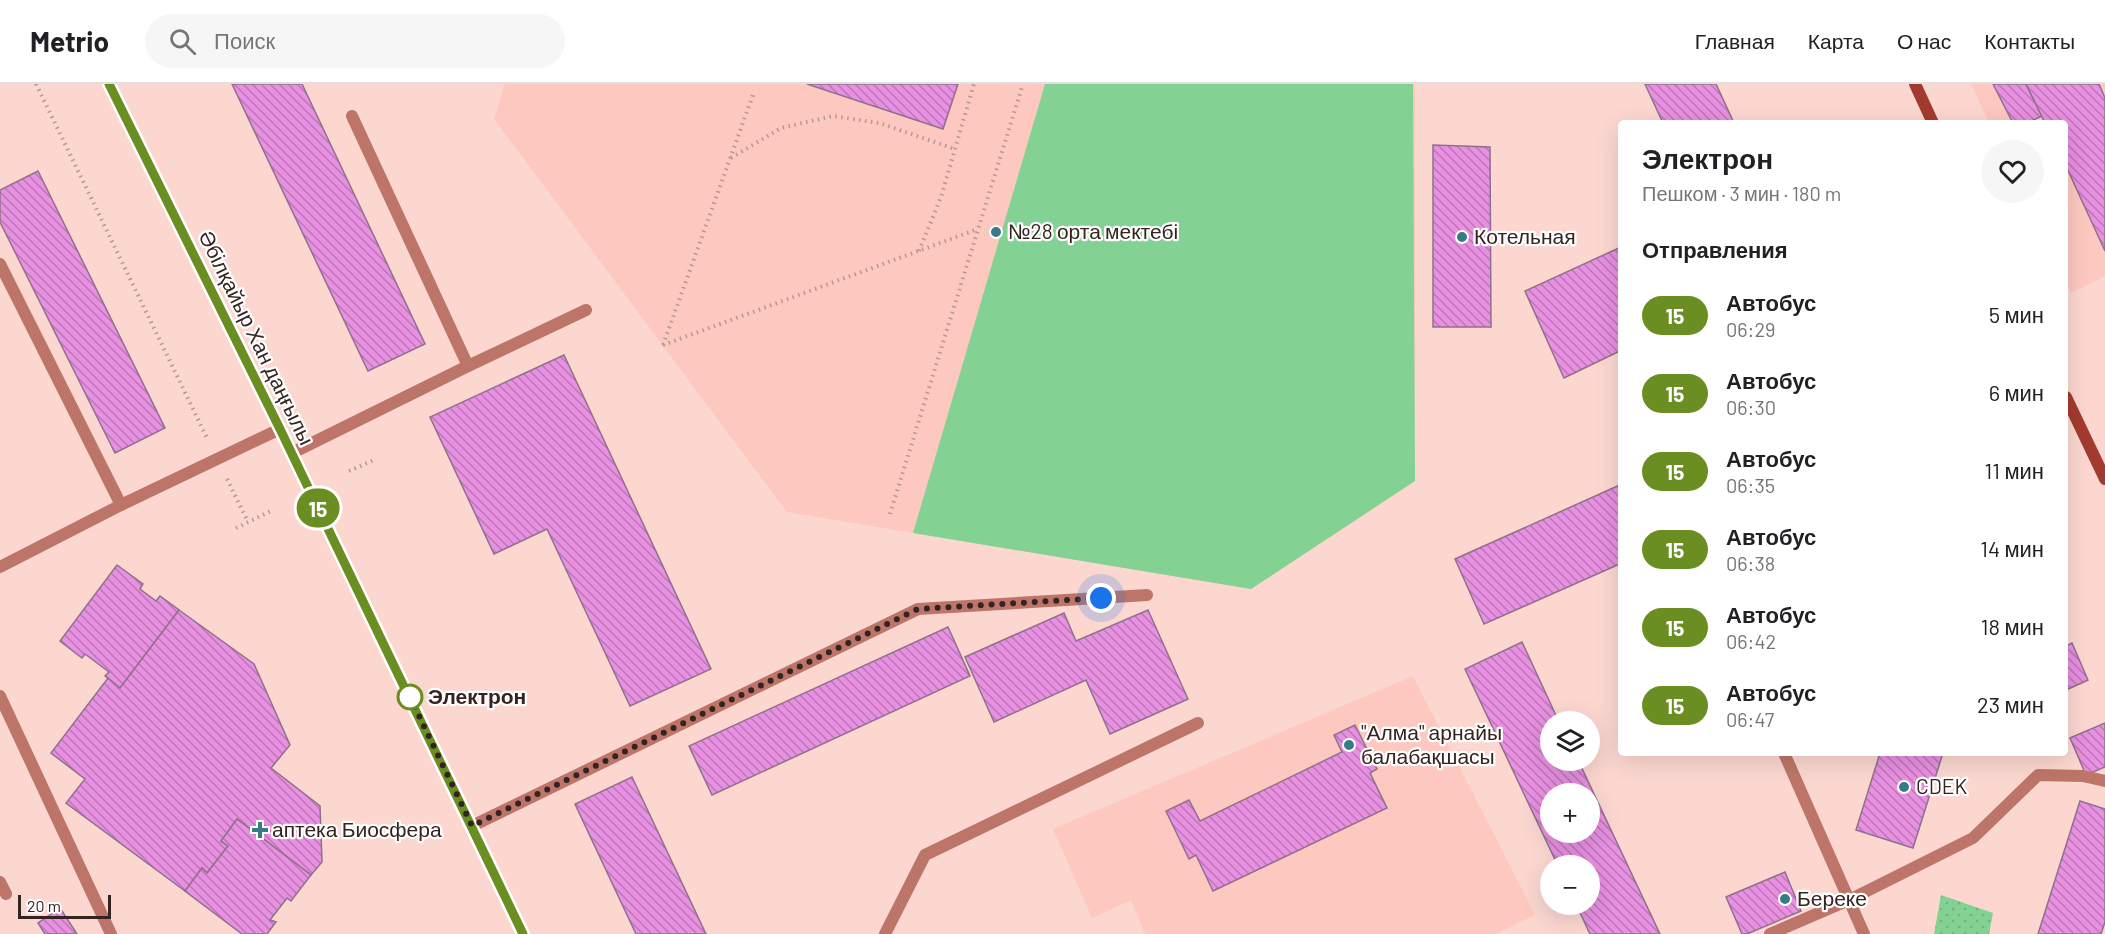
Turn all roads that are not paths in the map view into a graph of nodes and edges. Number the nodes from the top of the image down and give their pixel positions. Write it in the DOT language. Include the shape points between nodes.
graph roads {
  1 [pos="109,84"];
  2 [pos="1915,84"];
  3 [pos="352,116"];
  4 [pos="1933,120"];
  5 [pos="0,264"];
  6 [pos="586,310"];
  7 [pos="468,366"];
  8 [pos="2068,401"];
  9 [pos="280,429"];
  10 [pos="292,453"];
  11 [pos="2105,480"];
  12 [pos="122,505"];
  13 [pos="0,567"];
  14 [pos="1147,596"];
  15 [pos="0,696"];
  16 [pos="1198,723"];
  17 [pos="1785,756"];
  18 [pos="2105,781"];
  19 [pos="472,826"];
  20 [pos="0,882"];
  21 [pos="6,894"];
  22 [pos="1849,900"];
  23 [pos="111,934"];
  24 [pos="523,934"];
  25 [pos="885,934"];
  26 [pos="1770,934"];
  27 [pos="1864,934"];
  1 -- 9 [label="street, Әбілқайыр Хан даңғылы"];
  2 -- 4 [label="street"];
  3 -- 7 [label="lane"];
  5 -- 12 [label="lane"];
  6 -- 7 [label="lane"];
  7 -- 10 [label="lane"];
  8 -- 11 [label="street"];
  9 -- 10 [label="street, Әбілқайыр Хан даңғылы"];
  9 -- 12 [label="lane"];
  10 -- 19 [label="street, Әбілқайыр Хан даңғылы"];
  12 -- 13 [label="lane"];
  14 -- 19 [label="lane" via="918,609"];
  15 -- 23 [label="lane"];
  16 -- 25 [label="lane" via="925,855"];
  17 -- 22 [label="lane"];
  18 -- 22 [label="lane" via="2083,776 2038,775 1973,838"];
  19 -- 24 [label="street, Әбілқайыр Хан даңғылы"];
  20 -- 21 [label="lane"];
  22 -- 26 [label="lane"];
  22 -- 27 [label="lane"];
}
